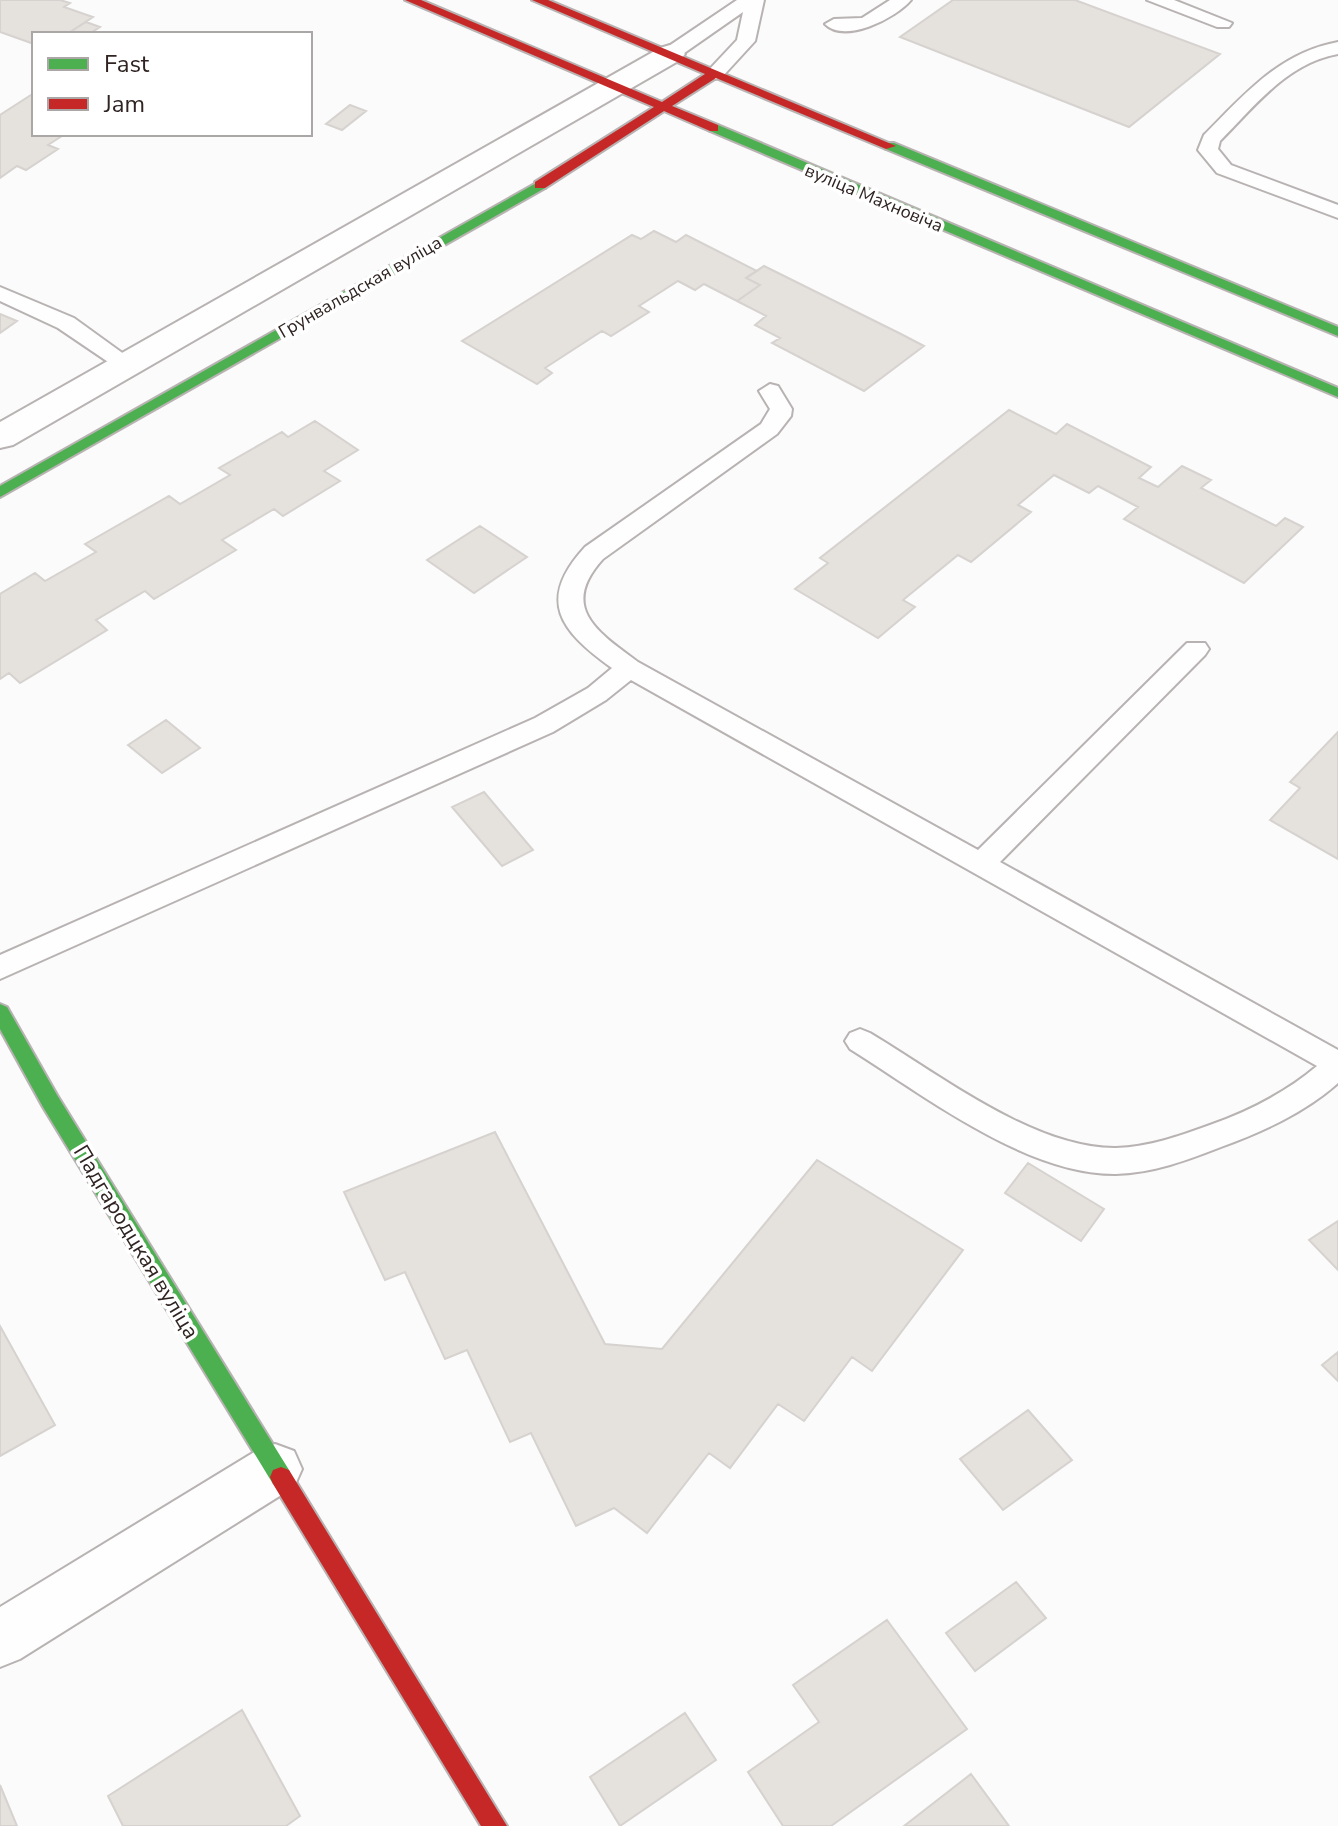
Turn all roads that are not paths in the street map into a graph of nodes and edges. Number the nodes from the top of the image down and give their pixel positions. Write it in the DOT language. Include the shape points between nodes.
graph roads {
  1 [pos="411,0"];
  2 [pos="538,0"];
  3 [pos="749,0"];
  4 [pos="755,0"];
  5 [pos="902,0"];
  6 [pos="1156,0"];
  7 [pos="1223,23"];
  8 [pos="834,24"];
  9 [pos="1338,48"];
  10 [pos="670,54"];
  11 [pos="715,73"];
  12 [pos="612,88"];
  13 [pos="663,109"];
  14 [pos="1338,212"];
  15 [pos="0,293"];
  16 [pos="1338,332"];
  17 [pos="128,365"];
  18 [pos="770,391"];
  19 [pos="1338,393"];
  20 [pos="0,437"];
  21 [pos="0,492"];
  22 [pos="1196,649"];
  23 [pos="629,668"];
  24 [pos="981,864"];
  25 [pos="0,968"];
  26 [pos="0,1012"];
  27 [pos="860,1041"];
  28 [pos="1338,1065"];
  29 [pos="275,1469"];
  30 [pos="0,1639"];
  31 [pos="495,1826"];
  1 -- 12 [label="main road, вуліца Махновіча"];
  2 -- 10 [label="main road"];
  3 -- 10 [label="lane"];
  4 -- 11 [label="lane" via="746,41"];
  5 -- 8 [label="lane" via="866,23"];
  6 -- 7 [label="lane"];
  9 -- 14 [label="lane" via="1307,53 1295,61 1211,139 1208,150 1224,169"];
  10 -- 11 [label="main road"];
  10 -- 12 [label="street"];
  11 -- 13 [label="main road, Грунвальдская вуліца"];
  11 -- 16 [label="main road"];
  12 -- 13 [label="main road, вуліца Махновіча"];
  12 -- 17 [label="street"];
  13 -- 19 [label="main road, вуліца Махновіча"];
  13 -- 21 [label="main road, Грунвальдская вуліца" via="578,163"];
  15 -- 17 [label="lane" via="74,328"];
  17 -- 20 [label="street"];
  18 -- 23 [label="lane" via="781,409 769,429 594,553 573,575 568,588 575,618 600,647"];
  22 -- 24 [label="lane"];
  23 -- 24 [label="lane"];
  23 -- 25 [label="lane" via="544,725"];
  24 -- 28 [label="lane"];
  26 -- 29 [label="main road, Падгародцкая вуліца"];
  27 -- 28 [label="lane" via="1025,1137 1102,1161 1173,1152 1246,1125 1309,1091"];
  29 -- 30 [label="street"];
  29 -- 31 [label="main road, Падгародцкая вуліца"];
}
